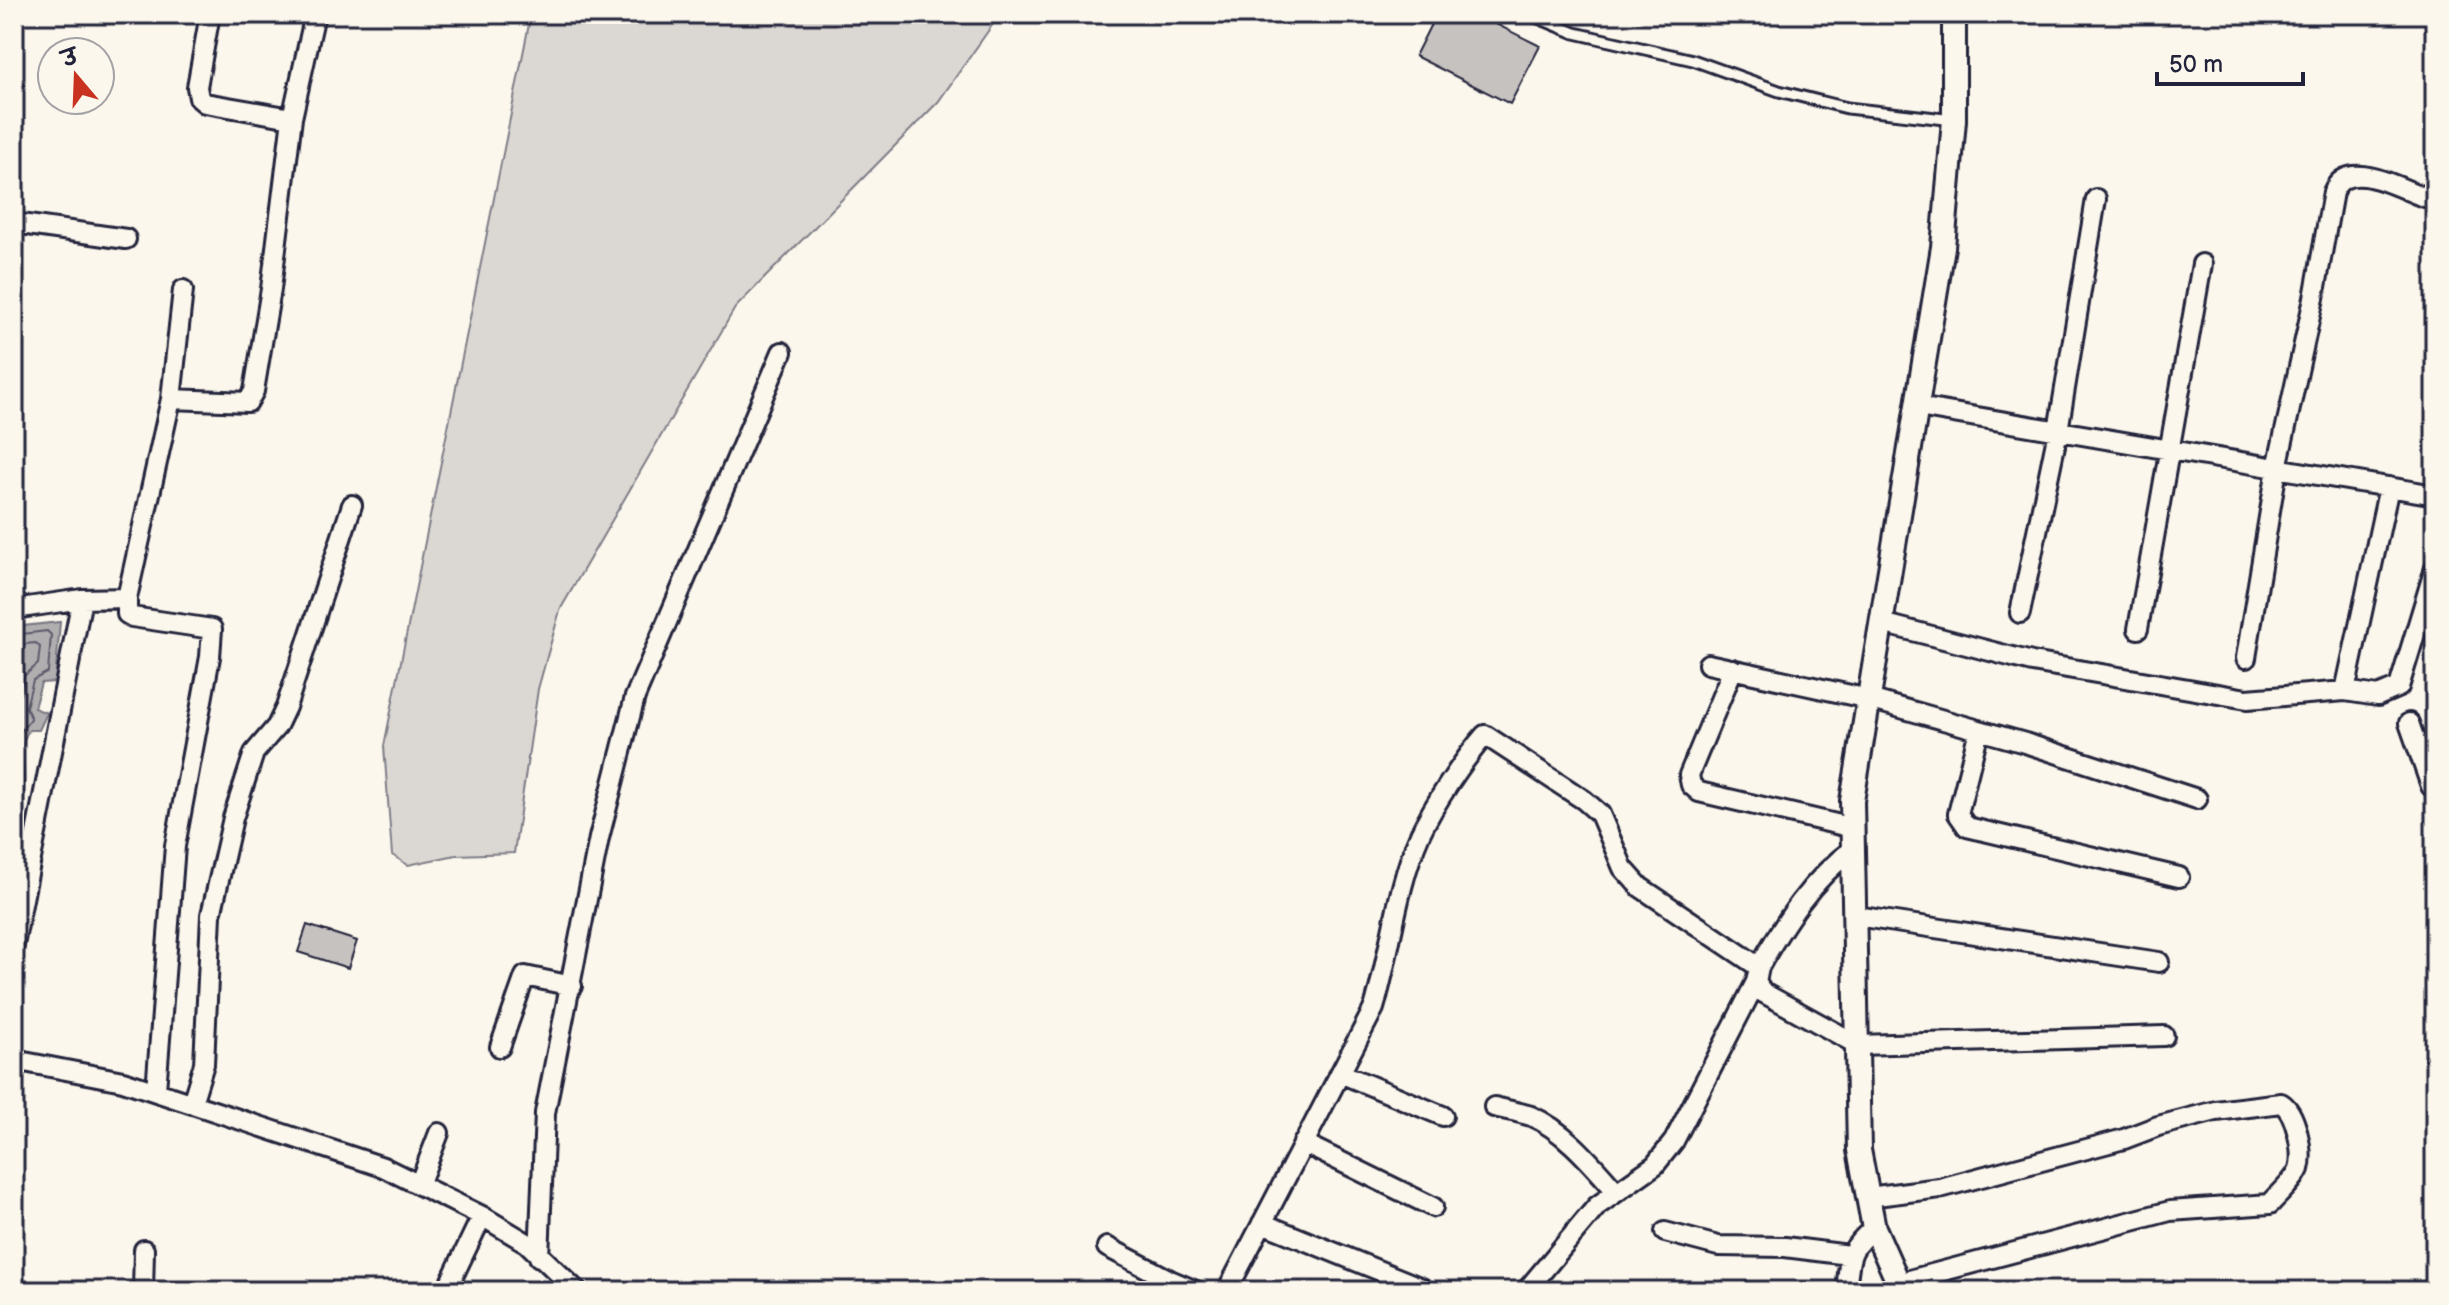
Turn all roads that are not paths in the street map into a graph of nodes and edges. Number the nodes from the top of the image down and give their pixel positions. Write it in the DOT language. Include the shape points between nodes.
graph roads {
  1 [pos="210,14"];
  2 [pos="315,14"];
  3 [pos="1529,14"];
  4 [pos="1954,14"];
  5 [pos="292,118"];
  6 [pos="1954,120"];
  7 [pos="2424,197"];
  8 [pos="2096,199"];
  9 [pos="14,223"];
  10 [pos="126,239"];
  11 [pos="2202,264"];
  12 [pos="183,290"];
  13 [pos="782,352"];
  14 [pos="171,399"];
  15 [pos="1918,407"];
  16 [pos="2058,431"];
  17 [pos="2168,450"];
  18 [pos="2277,468"];
  19 [pos="2389,487"];
  20 [pos="2435,495"];
  21 [pos="352,505"];
  22 [pos="2435,568"];
  23 [pos="127,598"];
  24 [pos="82,599"];
  25 [pos="14,609"];
  26 [pos="2020,613"];
  27 [pos="1882,623"];
  28 [pos="2138,629"];
  29 [pos="2246,658"];
  30 [pos="1708,664"];
  31 [pos="1733,669"];
  32 [pos="2345,691"];
  33 [pos="1869,699"];
  34 [pos="2409,723"];
  35 [pos="1979,730"];
  36 [pos="2434,789"];
  37 [pos="2197,799"];
  38 [pos="1853,838"];
  39 [pos="2179,877"];
  40 [pos="1856,916"];
  41 [pos="14,945"];
  42 [pos="2159,962"];
  43 [pos="1757,974"];
  44 [pos="572,986"];
  45 [pos="2164,1036"];
  46 [pos="1858,1045"];
  47 [pos="500,1047"];
  48 [pos="14,1060"];
  49 [pos="1340,1073"];
  50 [pos="156,1090"];
  51 [pos="192,1103"];
  52 [pos="1494,1107"];
  53 [pos="1443,1116"];
  54 [pos="439,1133"];
  55 [pos="1303,1143"];
  56 [pos="419,1185"];
  57 [pos="1615,1190"];
  58 [pos="1868,1197"];
  59 [pos="1433,1207"];
  60 [pos="482,1216"];
  61 [pos="1262,1223"];
  62 [pos="1874,1228"];
  63 [pos="1665,1232"];
  64 [pos="1107,1247"];
  65 [pos="144,1250"];
  66 [pos="1849,1255"];
  67 [pos="539,1257"];
  68 [pos="1168,1285"];
  69 [pos="1900,1287"];
  70 [pos="1422,1288"];
  71 [pos="143,1291"];
  72 [pos="446,1291"];
  73 [pos="577,1291"];
  74 [pos="1196,1291"];
  75 [pos="1227,1291"];
  76 [pos="1526,1291"];
  77 [pos="1846,1291"];
  1 -- 5 [label="street" via="199,98"];
  2 -- 5 [label="street"];
  3 -- 6 [label="lane" via="1575,33 1693,60 1847,108"];
  4 -- 6 [label="street"];
  5 -- 14 [label="street" via="254,391 248,402 236,405"];
  6 -- 15 [label="street" via="1943,247"];
  7 -- 18 [label="street" via="2360,174 2338,181"];
  8 -- 16 [label="street"];
  9 -- 10 [label="street"];
  11 -- 17 [label="street"];
  12 -- 14 [label="street"];
  13 -- 44 [label="street" via="635,697 599,838"];
  14 -- 23 [label="street"];
  15 -- 16 [label="street"];
  15 -- 27 [label="street"];
  16 -- 17 [label="street"];
  16 -- 26 [label="street"];
  17 -- 18 [label="street"];
  17 -- 28 [label="street"];
  18 -- 19 [label="street"];
  18 -- 29 [label="street"];
  19 -- 20 [label="street"];
  19 -- 32 [label="street"];
  21 -- 51 [label="street" via="286,707 254,753 233,818 211,915 204,1064"];
  22 -- 32 [label="street" via="2399,687 2378,696"];
  23 -- 24 [label="street"];
  23 -- 50 [label="street" via="127,614 132,617 212,629 175,846"];
  24 -- 25 [label="street"];
  24 -- 41 [label="street"];
  27 -- 32 [label="street" via="2032,662 2247,699"];
  27 -- 33 [label="street"];
  30 -- 31 [label="street"];
  31 -- 33 [label="street"];
  31 -- 38 [label="street" via="1689,775 1691,785 1699,792"];
  33 -- 35 [label="street"];
  33 -- 38 [label="street" via="1852,801"];
  34 -- 36 [label="street"];
  35 -- 37 [label="street"];
  35 -- 39 [label="street" via="1958,814 1967,827"];
  38 -- 40 [label="street"];
  38 -- 43 [label="street" via="1798,904"];
  40 -- 42 [label="street"];
  40 -- 46 [label="street"];
  43 -- 46 [label="street" via="1762,992"];
  43 -- 49 [label="street" via="1640,887 1623,868 1600,814 1485,735 1421,833 1374,1008"];
  43 -- 57 [label="street" via="1674,1141 1655,1165"];
  44 -- 47 [label="street" via="525,976"];
  44 -- 67 [label="street" via="545,1113"];
  45 -- 46 [label="street"];
  46 -- 58 [label="street" via="1859,1150"];
  48 -- 50 [label="street"];
  49 -- 53 [label="street"];
  49 -- 55 [label="street"];
  50 -- 51 [label="street"];
  51 -- 56 [label="street" via="383,1167"];
  52 -- 57 [label="street" via="1531,1116 1566,1139"];
  54 -- 56 [label="street"];
  55 -- 59 [label="street"];
  55 -- 61 [label="street"];
  56 -- 60 [label="street"];
  57 -- 76 [label="street"];
  58 -- 62 [label="street"];
  58 -- 69 [label="street" via="1940,1188 2216,1111 2281,1103 2293,1116 2298,1172 2262,1208 2170,1211"];
  60 -- 67 [label="street" via="527,1243"];
  60 -- 72 [label="street"];
  61 -- 70 [label="street"];
  61 -- 75 [label="street"];
  62 -- 66 [label="street"];
  62 -- 69 [label="street"];
  63 -- 66 [label="street" via="1718,1246"];
  64 -- 68 [label="street"];
  65 -- 71 [label="street"];
  66 -- 77 [label="street"];
  67 -- 73 [label="street"];
  68 -- 74 [label="street"];
}
